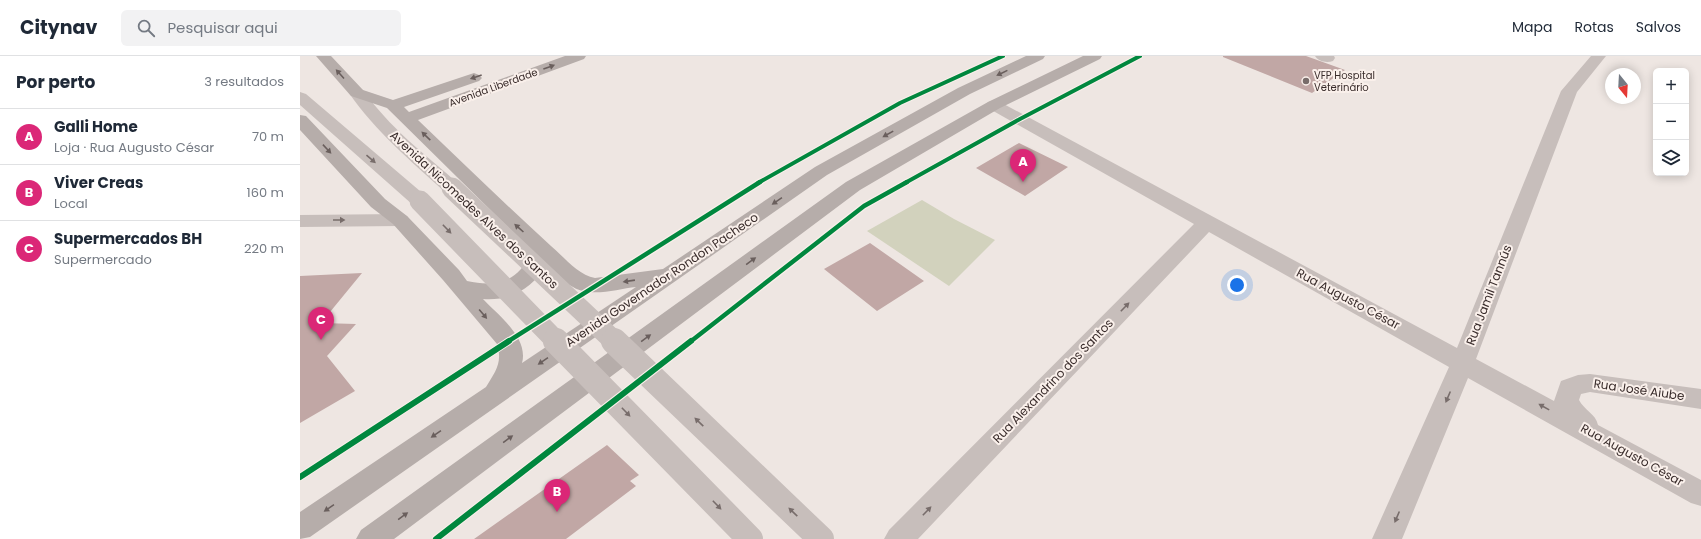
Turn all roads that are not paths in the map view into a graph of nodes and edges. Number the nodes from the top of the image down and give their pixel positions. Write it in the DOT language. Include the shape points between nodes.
graph roads {
  1 [pos="323,56"];
  2 [pos="539,56"];
  3 [pos="579,56"];
  4 [pos="1038,56"];
  5 [pos="1095,56"];
  6 [pos="1599,56"];
  7 [pos="357,93"];
  8 [pos="300,97"];
  9 [pos="393,105"];
  10 [pos="994,105"];
  11 [pos="407,118"];
  12 [pos="300,120"];
  13 [pos="400,220"];
  14 [pos="300,221"];
  15 [pos="1207,222"];
  16 [pos="543,249"];
  17 [pos="668,276"];
  18 [pos="460,287"];
  19 [pos="1463,362"];
  20 [pos="494,395"];
  21 [pos="1701,399"];
  22 [pos="1601,438"];
  23 [pos="1701,494"];
  24 [pos="300,528"];
  25 [pos="371,539"];
  26 [pos="750,539"];
  27 [pos="821,539"];
  28 [pos="900,539"];
  29 [pos="1387,539"];
  7 -- 1 [label="main road, Avenida Nicomedes Alves dos Santos, one-way"];
  2 -- 9 [label="main road, Avenida Liberdade, one-way"];
  11 -- 3 [label="main road, Avenida Liberdade, one-way"];
  4 -- 17 [label="main road, Avenida Governador Rondon Pacheco, one-way" via="964,91 821,171"];
  5 -- 10 [label="main road"];
  6 -- 19 [label="street, Rua Jamil Tannús" via="1570,90"];
  7 -- 9 [label="main road, Avenida Nicomedes Alves dos Santos"];
  27 -- 7 [label="street, Avenida Nicomedes Alves dos Santos, one-way, bridge" via="636,361 388,131 368,111"];
  8 -- 26 [label="street, one-way, bridge" via="420,201"];
  9 -- 11 [label="main road, Avenida Nicomedes Alves dos Santos"];
  10 -- 15 [label="street, Rua Augusto César"];
  25 -- 10 [label="main road, one-way" via="853,186"];
  16 -- 11 [label="main road, Avenida Nicomedes Alves dos Santos, one-way" via="514,224"];
  12 -- 13 [label="main road, one-way" via="378,203"];
  14 -- 13 [label="street, one-way"];
  13 -- 18 [label="main road"];
  15 -- 19 [label="street, Rua Augusto César"];
  28 -- 15 [label="street, Rua Alexandrino dos Santos, one-way"];
  17 -- 16 [label="main road, Avenida Nicomedes Alves dos Santos, one-way" via="595,285 582,283"];
  16 -- 18 [label="main road" via="531,274 517,286 493,292 477,292"];
  17 -- 20 [label="main road, Avenida Governador Rondon Pacheco, one-way"];
  18 -- 20 [label="main road, one-way" via="508,341 512,354 511,361"];
  22 -- 19 [label="street, Rua Augusto César, one-way"];
  19 -- 29 [label="street, Rua Jamil Tannús, one-way"];
  20 -- 24 [label="main road, Avenida Governador Rondon Pacheco, one-way"];
  21 -- 22 [label="street, Rua José Aiube" via="1590,383 1570,388 1566,401 1573,413"];
  22 -- 23 [label="street, Rua Augusto César"];
}
